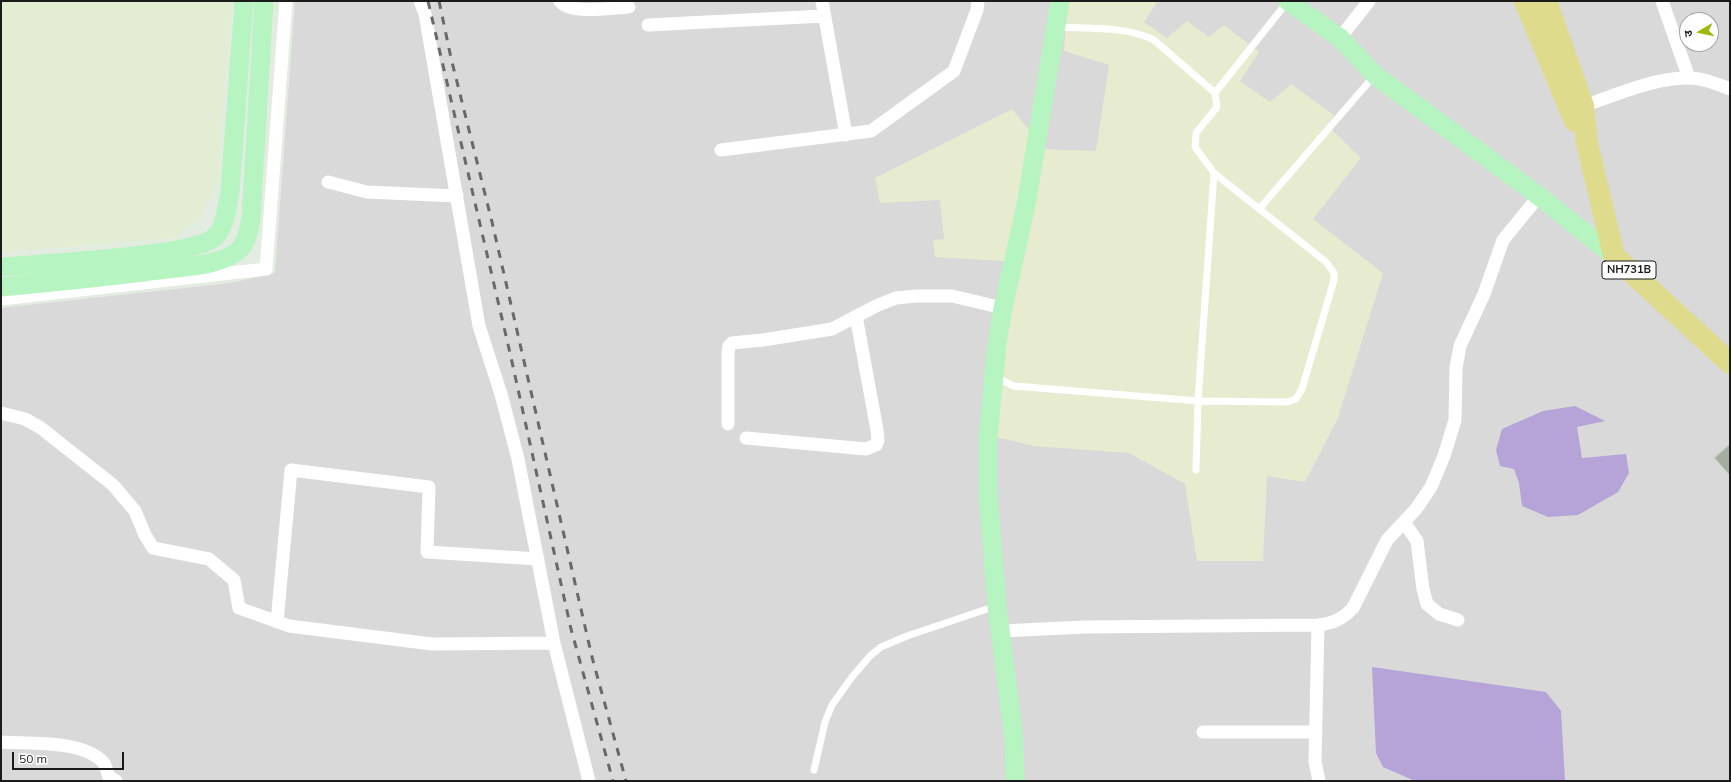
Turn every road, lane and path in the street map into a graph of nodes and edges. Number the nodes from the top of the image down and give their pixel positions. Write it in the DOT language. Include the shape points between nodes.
graph roads {
  1 [pos="244,1"];
  2 [pos="264,1"];
  3 [pos="286,1"];
  4 [pos="420,1"];
  5 [pos="560,1"];
  6 [pos="822,1"];
  7 [pos="978,1"];
  8 [pos="1060,1"];
  9 [pos="1288,1"];
  10 [pos="1369,1"];
  11 [pos="1525,1"];
  12 [pos="1546,1"];
  13 [pos="1662,1"];
  14 [pos="629,7"];
  15 [pos="824,16"];
  16 [pos="648,25"];
  17 [pos="1057,27"];
  18 [pos="1340,38"];
  19 [pos="1375,75"];
  20 [pos="1689,78"];
  21 [pos="1730,89"];
  22 [pos="1215,93"];
  23 [pos="1576,108"];
  24 [pos="846,135"];
  25 [pos="721,150"];
  26 [pos="1214,173"];
  27 [pos="328,182"];
  28 [pos="457,196"];
  29 [pos="1539,196"];
  30 [pos="1260,208"];
  31 [pos="1614,256"];
  32 [pos="1,267"];
  33 [pos="1,287"];
  34 [pos="1,299"];
  35 [pos="1003,308"];
  36 [pos="856,316"];
  37 [pos="1728,358"];
  38 [pos="994,377"];
  39 [pos="1198,401"];
  40 [pos="1,413"];
  41 [pos="728,424"];
  42 [pos="746,438"];
  43 [pos="1196,470"];
  44 [pos="1404,522"];
  45 [pos="538,559"];
  46 [pos="998,606"];
  47 [pos="1458,620"];
  48 [pos="277,622"];
  49 [pos="1318,625"];
  50 [pos="1001,631"];
  51 [pos="554,644"];
  52 [pos="1203,732"];
  53 [pos="1316,732"];
  54 [pos="1,742"];
  55 [pos="814,770"];
  56 [pos="116,781"];
  57 [pos="589,781"];
  58 [pos="1015,781"];
  59 [pos="1319,781"];
  1 -- 32 [label="street" via="230,191 225,216 216,236 204,244 160,253"];
  2 -- 33 [label="street" via="251,218 246,242 241,248 210,263 96,279"];
  3 -- 34 [label="street" via="266,269"];
  4 -- 28 [label="street" via="425,14"];
  5 -- 14 [label="street" via="565,7 570,8"];
  6 -- 15 [label="street"];
  7 -- 24 [label="street" via="954,71 871,131"];
  8 -- 17 [label="street"];
  9 -- 18 [label="street"];
  9 -- 22 [label="lane"];
  10 -- 18 [label="street"];
  11 -- 23 [label="highway, NH731B"];
  12 -- 23 [label="highway, NH731B"];
  13 -- 20 [label="street"];
  15 -- 16 [label="street"];
  15 -- 24 [label="street"];
  17 -- 22 [label="lane" via="1143,35 1154,40"];
  17 -- 35 [label="street" via="1026,205"];
  18 -- 19 [label="street"];
  19 -- 29 [label="street"];
  19 -- 30 [label="lane"];
  20 -- 21 [label="street" via="1707,80"];
  20 -- 23 [label="street" via="1654,83"];
  22 -- 26 [label="lane" via="1217,107 1196,132 1195,147"];
  23 -- 31 [label="highway, NH731B"];
  24 -- 25 [label="street"];
  26 -- 30 [label="lane"];
  26 -- 39 [label="lane"];
  27 -- 28 [label="street" via="367,192"];
  28 -- 45 [label="street" via="480,326 516,451"];
  29 -- 31 [label="street"];
  29 -- 44 [label="street" via="1507,234 1499,249 1484,294 1456,358 1455,420 1444,456 1426,495"];
  30 -- 39 [label="lane" via="1326,262 1334,273 1302,389 1296,399 1288,402"];
  31 -- 37 [label="highway, NH731B"];
  35 -- 36 [label="street" via="952,296 916,296 896,298"];
  35 -- 38 [label="street"];
  36 -- 41 [label="street" via="832,328 732,343 728,354"];
  36 -- 42 [label="street" via="877,430 876,445 856,448"];
  38 -- 39 [label="lane" via="1014,386"];
  38 -- 46 [label="street" via="988,463"];
  39 -- 43 [label="lane"];
  40 -- 48 [label="street" via="25,419 41,428 113,485 135,511 153,548 209,559 234,580 239,608"];
  44 -- 47 [label="street" via="1416,541 1422,588 1427,604 1439,614"];
  44 -- 49 [label="street" via="1387,540 1353,608 1339,620"];
  45 -- 48 [label="street" via="427,552 430,487 291,470"];
  45 -- 51 [label="street"];
  46 -- 50 [label="street"];
  46 -- 55 [label="lane" via="908,636 881,647 870,656 832,705 825,722"];
  48 -- 51 [label="street" via="289,626 432,644"];
  49 -- 50 [label="street" via="1085,627"];
  49 -- 53 [label="street"];
  50 -- 58 [label="street" via="1014,739"];
  51 -- 57 [label="street"];
  52 -- 53 [label="street"];
  53 -- 59 [label="street" via="1315,762"];
  54 -- 56 [label="street" via="65,746 91,752 104,762 109,778"];
}
